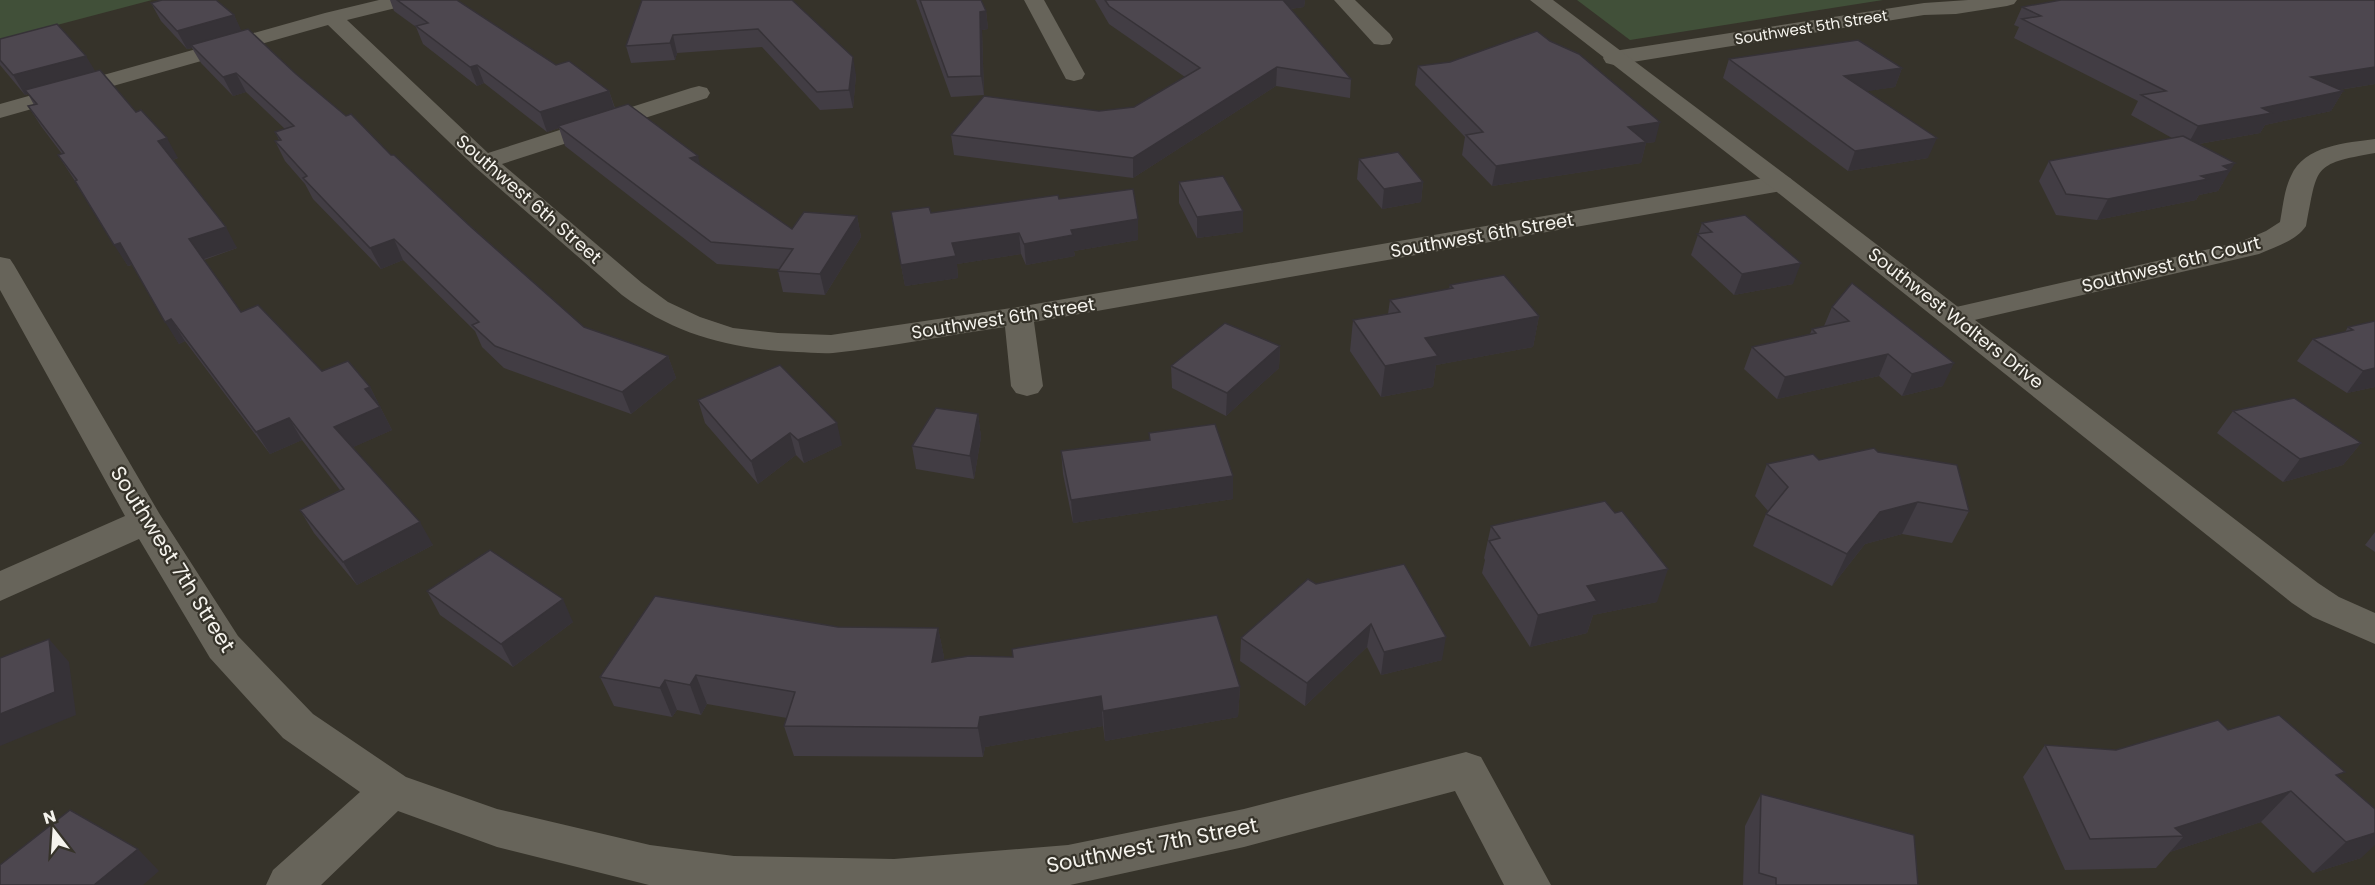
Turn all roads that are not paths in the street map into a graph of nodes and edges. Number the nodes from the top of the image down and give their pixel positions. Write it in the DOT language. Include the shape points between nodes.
graph roads {
  1 [pos="405,0"];
  2 [pos="1034,0"];
  3 [pos="1344,0"];
  4 [pos="1540,0"];
  5 [pos="2007,0"];
  6 [pos="332,17"];
  7 [pos="1382,39"];
  8 [pos="1614,58"];
  9 [pos="1074,74"];
  10 [pos="699,93"];
  11 [pos="0,111"];
  12 [pos="2375,146"];
  13 [pos="484,162"];
  14 [pos="1781,183"];
  15 [pos="4,280"];
  16 [pos="1018,316"];
  17 [pos="1953,316"];
  18 [pos="1027,386"];
  19 [pos="146,520"];
  20 [pos="0,587"];
  21 [pos="2375,629"];
  22 [pos="391,790"];
  23 [pos="894,883"];
  24 [pos="289,885"];
  25 [pos="1528,885"];
  1 -- 6 [label="street"];
  2 -- 9 [label="street"];
  3 -- 7 [label="street"];
  4 -- 8 [label="street, Southwest Walters Drive"];
  5 -- 8 [label="street, Southwest 5th Street" via="1924,9"];
  6 -- 11 [label="street"];
  6 -- 13 [label="street, Southwest 6th Street"];
  8 -- 14 [label="street, Southwest Walters Drive"];
  10 -- 13 [label="street"];
  12 -- 17 [label="street, Southwest 6th Court" via="2320,160 2305,172 2293,226 2267,241"];
  13 -- 16 [label="street, Southwest 6th Street" via="650,302 690,324 729,336 831,344"];
  14 -- 16 [label="street, Southwest 6th Street"];
  14 -- 17 [label="street, Southwest Walters Drive"];
  15 -- 19 [label="street, Southwest 7th Street"];
  16 -- 18 [label="street"];
  17 -- 21 [label="street, Southwest Walters Drive" via="2305,593"];
  19 -- 20 [label="street"];
  19 -- 22 [label="street, Southwest 7th Street" via="224,647 298,726"];
  22 -- 23 [label="street, Southwest 7th Street" via="497,828 650,865 734,877"];
  22 -- 24 [label="street"];
  23 -- 25 [label="street, Southwest 7th Street" via="1068,865 1244,828 1466,770"];
}
